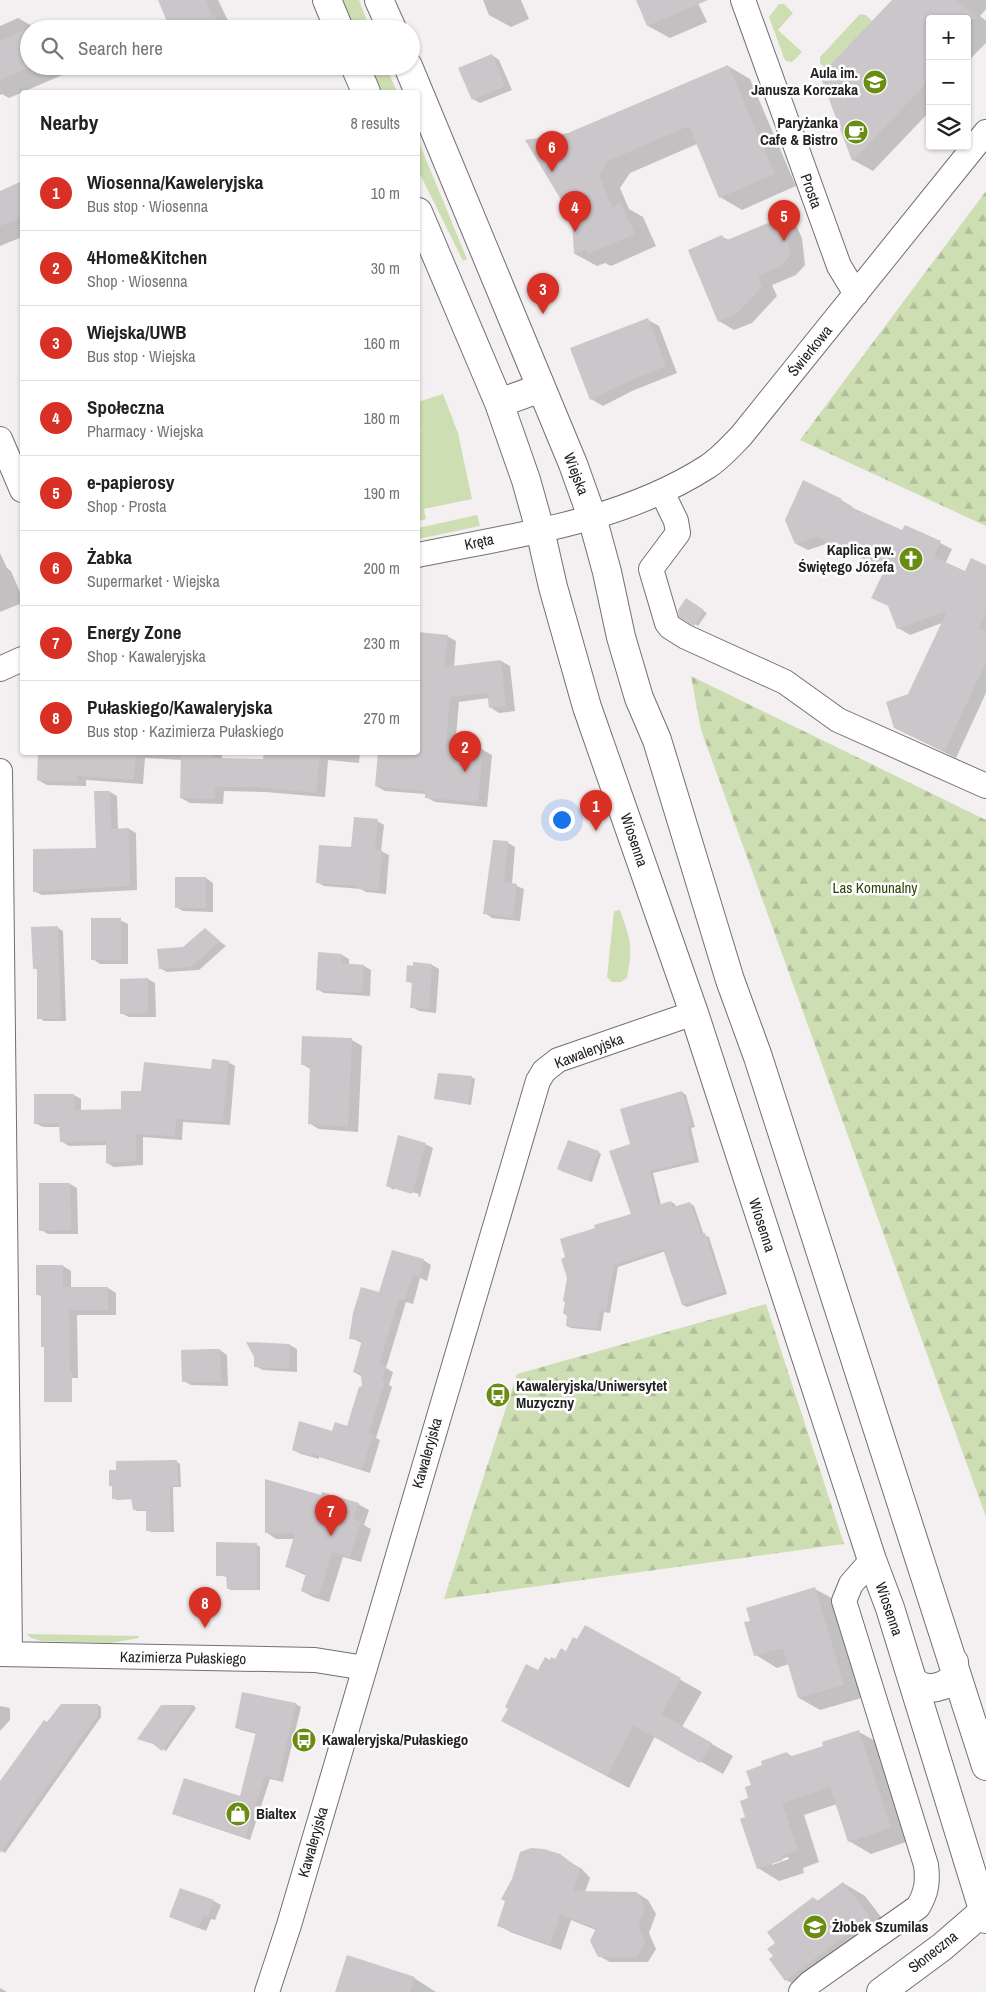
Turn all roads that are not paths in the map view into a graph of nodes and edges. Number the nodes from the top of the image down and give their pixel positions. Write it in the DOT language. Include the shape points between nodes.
graph roads {
  1 [pos="326,0"];
  2 [pos="379,0"];
  3 [pos="743,0"];
  4 [pos="335,20"];
  5 [pos="388,20"];
  6 [pos="359,75"];
  7 [pos="412,75"];
  8 [pos="365,90"];
  9 [pos="418,90"];
  10 [pos="420,95"];
  11 [pos="986,132"];
  12 [pos="420,217"];
  13 [pos="856,294"];
  14 [pos="541,388"];
  15 [pos="499,403"];
  16 [pos="0,439"];
  17 [pos="20,485"];
  18 [pos="662,492"];
  19 [pos="592,518"];
  20 [pos="540,530"];
  21 [pos="420,555"];
  22 [pos="20,660"];
  23 [pos="0,669"];
  24 [pos="0,771"];
  25 [pos="986,786"];
  26 [pos="694,1013"];
  27 [pos="3,1460"];
  28 [pos="872,1560"];
  29 [pos="5,1654"];
  30 [pos="954,1662"];
  31 [pos="365,1668"];
  32 [pos="913,1682"];
  33 [pos="986,1766"];
  34 [pos="985,1913"];
  35 [pos="267,1992"];
  36 [pos="801,1992"];
  37 [pos="881,1992"];
  1 -- 4 [label="main road"];
  2 -- 5 [label="main road"];
  3 -- 13 [label="street, Prosta" via="839,266"];
  6 -- 8 [label="main road"];
  7 -- 9 [label="main road, Wiejska"];
  10 -- 14 [label="main road, Wiejska"];
  11 -- 13 [label="street, Świerkowa"];
  12 -- 15 [label="main road"];
  13 -- 18 [label="street, Świerkowa" via="742,436 709,466"];
  14 -- 15 [label="main road"];
  14 -- 19 [label="main road, Wiejska" via="574,464"];
  15 -- 20 [label="main road"];
  16 -- 17 [label="street"];
  18 -- 19 [label="street, Świerkowa"];
  18 -- 25 [label="street" via="678,533 651,569 670,627 686,638 785,682 838,720"];
  19 -- 20 [label="street"];
  19 -- 30 [label="main road" via="639,698 657,740 730,980"];
  20 -- 21 [label="street, Kręta"];
  20 -- 26 [label="main road, Wiosenna" via="587,707"];
  22 -- 23 [label="street"];
  24 -- 27 [label="street"];
  26 -- 28 [label="main road, Wiosenna"];
  26 -- 31 [label="street, Kawaleryjska" via="558,1060 544,1071 538,1081"];
  27 -- 29 [label="street"];
  28 -- 32 [label="main road, Wiosenna"];
  28 -- 36 [label="street" via="851,1584 844,1601 926,1864 928,1880 925,1896 918,1907"];
  29 -- 31 [label="street, Kazimierza Pułaskiego" via="316,1660"];
  30 -- 32 [label="main road" via="954,1674 944,1685 933,1688"];
  30 -- 33 [label="main road"];
  31 -- 35 [label="street, Kawaleryjska"];
  32 -- 34 [label="main road, Wiosenna"];
  34 -- 37 [label="main road, Słoneczna"];
}
